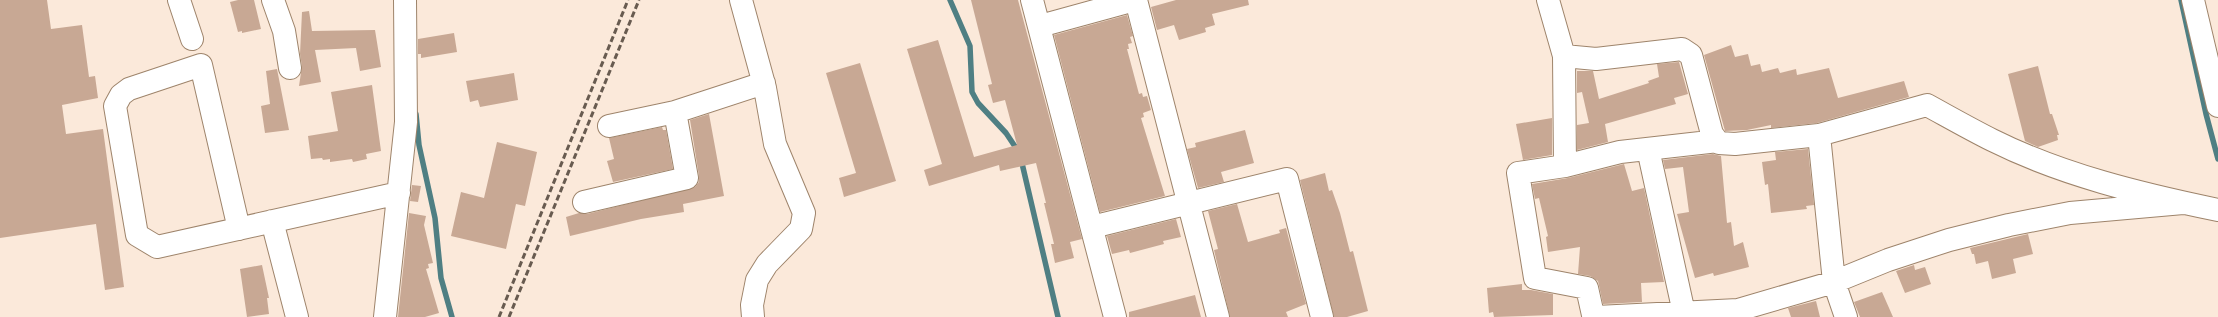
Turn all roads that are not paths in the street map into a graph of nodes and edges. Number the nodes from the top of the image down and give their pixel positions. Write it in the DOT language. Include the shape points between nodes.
graph roads {
  1 [pos="178,0"];
  2 [pos="273,0"];
  3 [pos="405,0"];
  4 [pos="741,0"];
  5 [pos="1032,0"];
  6 [pos="1136,0"];
  7 [pos="1548,0"];
  8 [pos="2193,0"];
  9 [pos="1040,26"];
  10 [pos="2210,32"];
  11 [pos="192,39"];
  12 [pos="1564,56"];
  13 [pos="290,68"];
  14 [pos="764,83"];
  15 [pos="2218,106"];
  16 [pos="675,112"];
  17 [pos="609,126"];
  18 [pos="1819,135"];
  19 [pos="1718,141"];
  20 [pos="1648,149"];
  21 [pos="1565,166"];
  22 [pos="399,193"];
  23 [pos="584,202"];
  24 [pos="1188,203"];
  25 [pos="2183,203"];
  26 [pos="2218,210"];
  27 [pos="272,221"];
  28 [pos="1092,227"];
  29 [pos="239,229"];
  30 [pos="1834,282"];
  31 [pos="1684,313"];
  32 [pos="1738,314"];
  33 [pos="1634,316"];
  34 [pos="297,317"];
  35 [pos="385,317"];
  36 [pos="753,317"];
  37 [pos="1115,317"];
  38 [pos="1218,317"];
  39 [pos="1322,317"];
  40 [pos="1846,317"];
  1 -- 11 [label="street"];
  2 -- 13 [label="street" via="284,31"];
  3 -- 22 [label="street" via="406,122"];
  4 -- 14 [label="street"];
  5 -- 9 [label="street"];
  6 -- 9 [label="street"];
  6 -- 24 [label="street"];
  7 -- 12 [label="street"];
  8 -- 10 [label="street"];
  9 -- 28 [label="street"];
  10 -- 15 [label="street"];
  12 -- 19 [label="street" via="1596,59 1682,49 1691,55 1712,134"];
  12 -- 21 [label="street"];
  14 -- 16 [label="street"];
  14 -- 36 [label="street" via="775,144 804,213 801,229 768,264 757,280 752,305"];
  16 -- 17 [label="street"];
  16 -- 23 [label="street" via="687,178"];
  18 -- 19 [label="street" via="1735,144"];
  18 -- 25 [label="street" via="1927,105 1993,140 2068,171"];
  18 -- 30 [label="street"];
  19 -- 20 [label="street"];
  20 -- 21 [label="street" via="1620,152"];
  20 -- 31 [label="street"];
  21 -- 33 [label="street" via="1518,172 1535,278 1586,288 1593,315 1597,317"];
  22 -- 27 [label="street"];
  22 -- 35 [label="street"];
  24 -- 28 [label="street"];
  24 -- 38 [label="street"];
  24 -- 39 [label="street" via="1287,179"];
  25 -- 26 [label="street"];
  25 -- 30 [label="street" via="2070,213 2009,225 1949,240 1888,260"];
  27 -- 29 [label="street"];
  27 -- 34 [label="street"];
  28 -- 37 [label="street"];
  29 -- 29 [label="street" via="157,246 137,235 115,106 121,95 129,89 201,65"];
  30 -- 32 [label="street"];
  30 -- 40 [label="street"];
  31 -- 32 [label="street"];
  31 -- 33 [label="street"];
}
